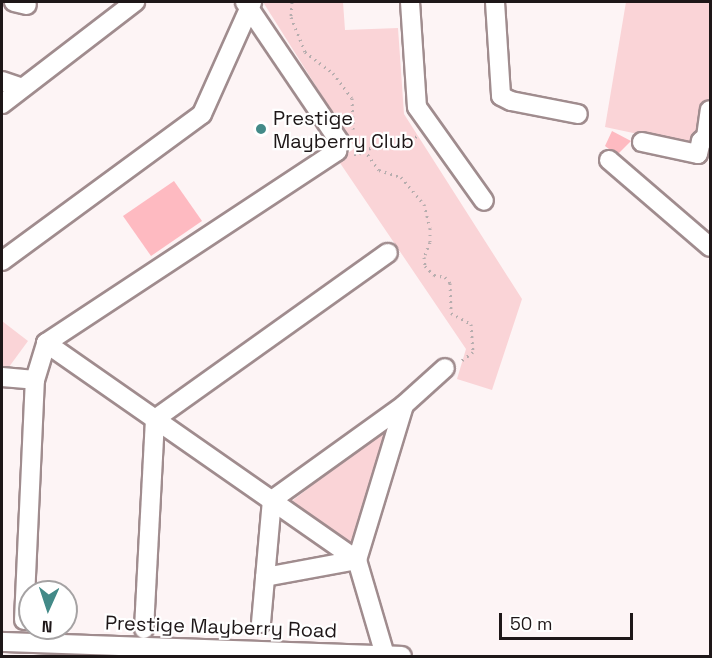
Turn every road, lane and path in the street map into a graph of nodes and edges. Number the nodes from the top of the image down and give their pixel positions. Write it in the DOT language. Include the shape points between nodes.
graph roads {
  1 [pos="135,2"];
  2 [pos="292,2"];
  3 [pos="410,2"];
  4 [pos="495,2"];
  5 [pos="249,4"];
  6 [pos="2,81"];
  7 [pos="22,88"];
  8 [pos="2,104"];
  9 [pos="711,110"];
  10 [pos="578,114"];
  11 [pos="432,129"];
  12 [pos="708,138"];
  13 [pos="642,142"];
  14 [pos="363,149"];
  15 [pos="337,151"];
  16 [pos="609,160"];
  17 [pos="484,201"];
  18 [pos="711,247"];
  19 [pos="388,253"];
  20 [pos="2,261"];
  21 [pos="46,343"];
  22 [pos="446,368"];
  23 [pos="2,377"];
  24 [pos="35,380"];
  25 [pos="404,405"];
  26 [pos="155,419"];
  27 [pos="272,500"];
  28 [pos="357,560"];
  29 [pos="265,577"];
  30 [pos="26,580"];
  31 [pos="261,623"];
  32 [pos="144,629"];
  33 [pos="2,642"];
  34 [pos="393,656"];
  1 -- 7 [label="street"];
  2 -- 14 [label="path" via="291,17 305,52 333,73 352,98 353,134"];
  3 -- 11 [label="street" via="417,108"];
  4 -- 10 [label="street" via="501,96"];
  5 -- 15 [label="street" via="339,141"];
  5 -- 20 [label="street" via="202,114"];
  6 -- 7 [label="street"];
  7 -- 8 [label="street"];
  9 -- 12 [label="street"];
  11 -- 14 [label="path" via="393,146"];
  11 -- 17 [label="street"];
  12 -- 13 [label="street" via="701,141 698,154"];
  14 -- 15 [label="path" via="359,154"];
  14 -- 22 [label="path" via="379,170 400,177 424,204 430,228 425,266 450,283 451,313 471,324 473,352"];
  15 -- 21 [label="street"];
  16 -- 18 [label="street"];
  19 -- 26 [label="street"];
  21 -- 24 [label="street"];
  21 -- 26 [label="street"];
  22 -- 25 [label="street"];
  23 -- 24 [label="street"];
  24 -- 30 [label="street"];
  25 -- 27 [label="street"];
  25 -- 28 [label="street"];
  26 -- 27 [label="street"];
  26 -- 32 [label="street"];
  27 -- 28 [label="street"];
  27 -- 29 [label="street"];
  28 -- 29 [label="street"];
  28 -- 34 [label="street"];
  29 -- 31 [label="street"];
  33 -- 34 [label="street, Prestige Mayberry Road"];
}
